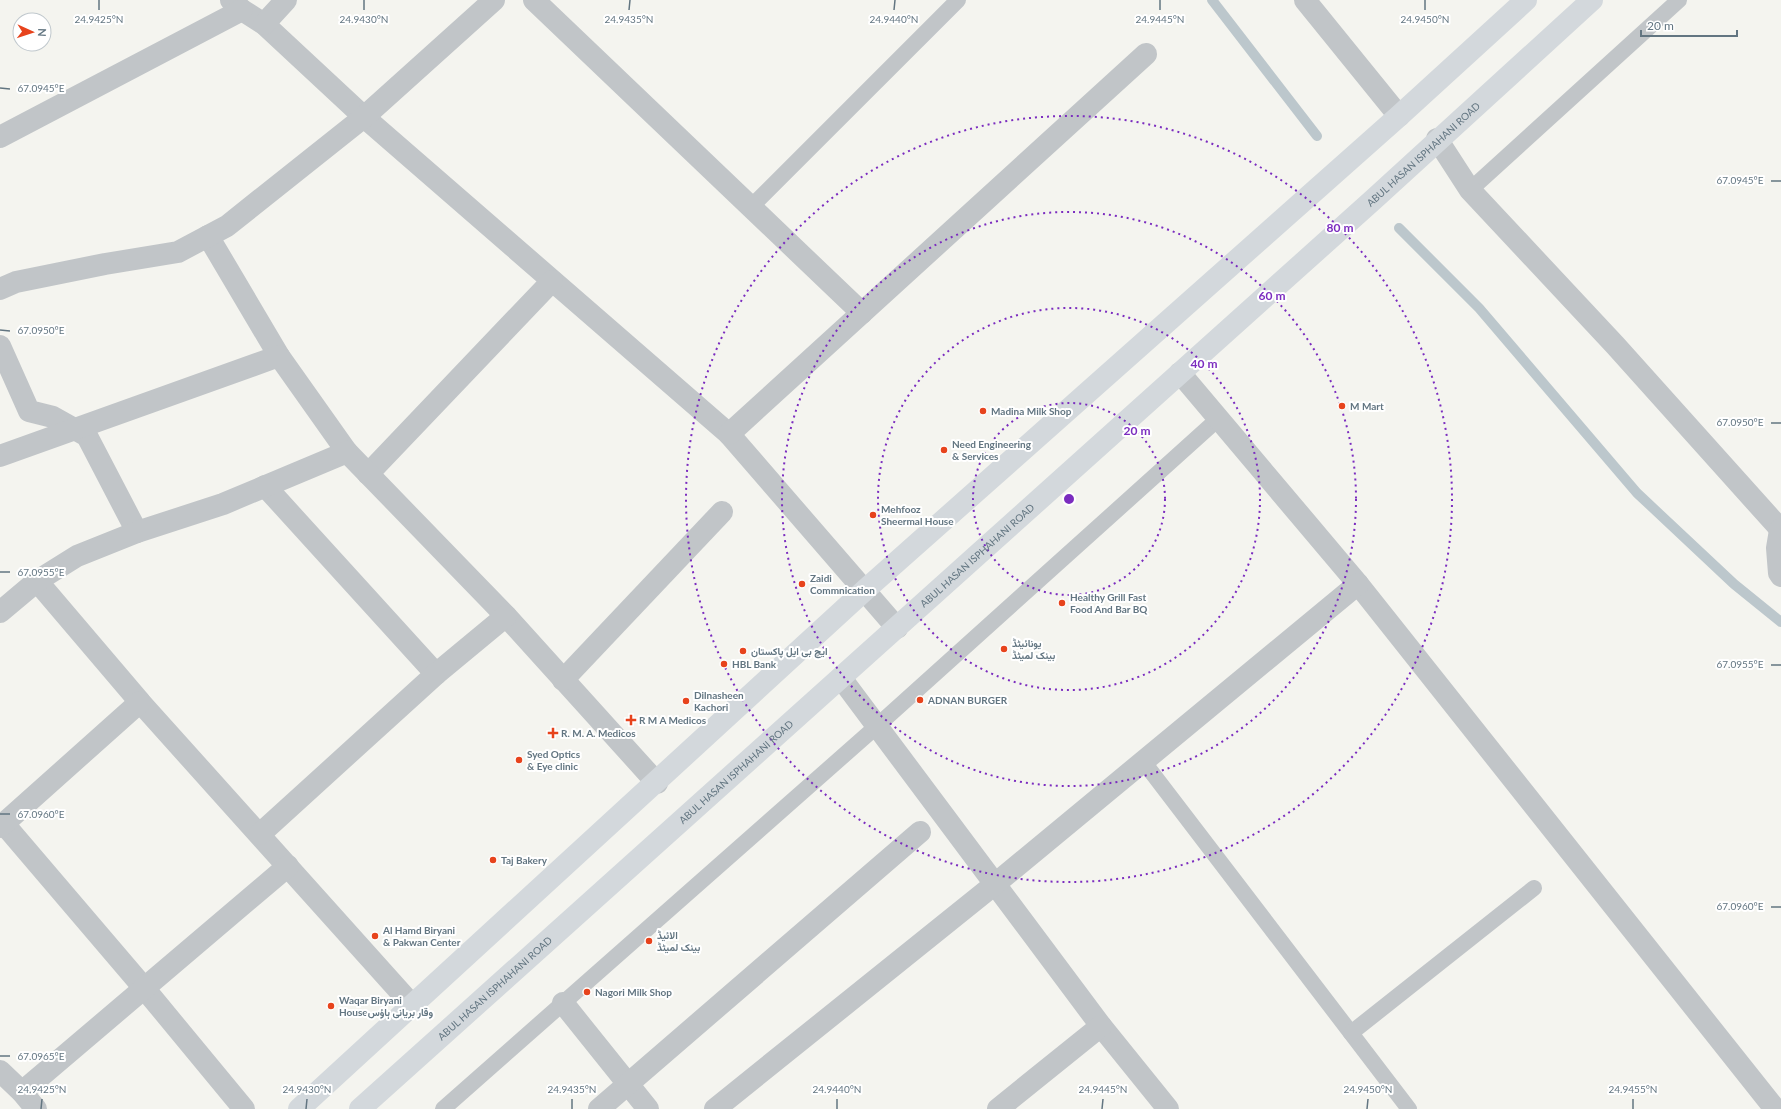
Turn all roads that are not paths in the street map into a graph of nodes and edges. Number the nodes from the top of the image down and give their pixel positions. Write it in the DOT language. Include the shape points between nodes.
graph roads {
  1 [pos="286,0"];
  2 [pos="494,0"];
  3 [pos="534,0"];
  4 [pos="958,0"];
  5 [pos="1305,0"];
  6 [pos="1526,0"];
  7 [pos="1592,0"];
  8 [pos="1679,0"];
  9 [pos="237,5"];
  10 [pos="264,24"];
  11 [pos="1146,54"];
  12 [pos="1399,116"];
  13 [pos="364,117"];
  14 [pos="0,137"];
  15 [pos="1437,139"];
  16 [pos="1470,190"];
  17 [pos="751,207"];
  18 [pos="208,236"];
  19 [pos="552,281"];
  20 [pos="0,289"];
  21 [pos="862,313"];
  22 [pos="0,346"];
  23 [pos="279,356"];
  24 [pos="1180,373"];
  25 [pos="1218,418"];
  26 [pos="74,428"];
  27 [pos="729,434"];
  28 [pos="347,452"];
  29 [pos="0,456"];
  30 [pos="368,474"];
  31 [pos="265,486"];
  32 [pos="722,512"];
  33 [pos="1781,530"];
  34 [pos="136,532"];
  35 [pos="1781,576"];
  36 [pos="37,581"];
  37 [pos="1358,584"];
  38 [pos="865,590"];
  39 [pos="0,612"];
  40 [pos="506,616"];
  41 [pos="896,628"];
  42 [pos="436,674"];
  43 [pos="841,678"];
  44 [pos="563,680"];
  45 [pos="140,702"];
  46 [pos="877,726"];
  47 [pos="1143,761"];
  48 [pos="657,783"];
  49 [pos="2,825"];
  50 [pos="920,832"];
  51 [pos="260,834"];
  52 [pos="288,866"];
  53 [pos="994,884"];
  54 [pos="1534,888"];
  55 [pos="144,988"];
  56 [pos="563,1003"];
  57 [pos="412,1005"];
  58 [pos="1101,1026"];
  59 [pos="1351,1032"];
  60 [pos="0,1071"];
  61 [pos="628,1084"];
  62 [pos="22,1092"];
  63 [pos="36,1109"];
  64 [pos="244,1109"];
  65 [pos="299,1109"];
  66 [pos="360,1109"];
  67 [pos="443,1109"];
  68 [pos="599,1109"];
  69 [pos="648,1109"];
  70 [pos="715,1109"];
  71 [pos="998,1109"];
  72 [pos="1168,1109"];
  73 [pos="1409,1109"];
  74 [pos="1776,1109"];
  1 -- 10 [label="street"];
  2 -- 13 [label="street"];
  3 -- 17 [label="street"];
  4 -- 17 [label="lane"];
  5 -- 12 [label="street"];
  6 -- 12 [label="main road"];
  7 -- 15 [label="main road, ABUL HASAN ISPHAHANI ROAD"];
  8 -- 16 [label="lane"];
  9 -- 10 [label="street"];
  9 -- 14 [label="street"];
  10 -- 13 [label="street"];
  11 -- 21 [label="street"];
  12 -- 38 [label="main road"];
  13 -- 18 [label="street" via="227,226"];
  13 -- 19 [label="street"];
  15 -- 16 [label="street"];
  15 -- 24 [label="main road, ABUL HASAN ISPHAHANI ROAD"];
  16 -- 33 [label="street" via="1615,345"];
  17 -- 21 [label="street"];
  18 -- 20 [label="street" via="178,252 16,282"];
  18 -- 23 [label="street"];
  19 -- 27 [label="street"];
  19 -- 30 [label="street"];
  21 -- 27 [label="street"];
  22 -- 26 [label="street" via="29,411 53,417"];
  23 -- 26 [label="street"];
  23 -- 28 [label="street"];
  24 -- 25 [label="street"];
  24 -- 41 [label="main road, ABUL HASAN ISPHAHANI ROAD"];
  25 -- 37 [label="street"];
  25 -- 46 [label="lane"];
  26 -- 29 [label="street"];
  26 -- 34 [label="street" via="87,436"];
  27 -- 38 [label="street"];
  28 -- 30 [label="street"];
  28 -- 31 [label="street"];
  30 -- 40 [label="street"];
  31 -- 34 [label="street" via="223,504"];
  31 -- 42 [label="street"];
  32 -- 44 [label="street"];
  33 -- 35 [label="street" via="1777,548"];
  34 -- 36 [label="street" via="77,556"];
  36 -- 39 [label="street"];
  36 -- 45 [label="street"];
  37 -- 47 [label="street"];
  37 -- 74 [label="street"];
  38 -- 41 [label="street"];
  38 -- 48 [label="main road"];
  40 -- 42 [label="street"];
  40 -- 44 [label="street"];
  41 -- 43 [label="main road, ABUL HASAN ISPHAHANI ROAD"];
  42 -- 51 [label="street"];
  43 -- 46 [label="street"];
  43 -- 66 [label="main road, ABUL HASAN ISPHAHANI ROAD"];
  44 -- 48 [label="street"];
  45 -- 49 [label="street"];
  45 -- 51 [label="street"];
  46 -- 53 [label="street"];
  46 -- 56 [label="lane"];
  47 -- 53 [label="street"];
  47 -- 59 [label="lane"];
  48 -- 57 [label="main road"];
  49 -- 55 [label="street"];
  50 -- 61 [label="street"];
  51 -- 52 [label="street"];
  52 -- 55 [label="street"];
  52 -- 57 [label="street"];
  53 -- 58 [label="street"];
  53 -- 70 [label="street"];
  54 -- 59 [label="lane"];
  55 -- 62 [label="street"];
  55 -- 64 [label="street"];
  56 -- 61 [label="street"];
  56 -- 67 [label="lane"];
  57 -- 65 [label="main road"];
  58 -- 71 [label="street"];
  58 -- 72 [label="street"];
  59 -- 73 [label="lane"];
  60 -- 62 [label="street"];
  61 -- 68 [label="street"];
  61 -- 69 [label="street"];
  62 -- 63 [label="street"];
}
